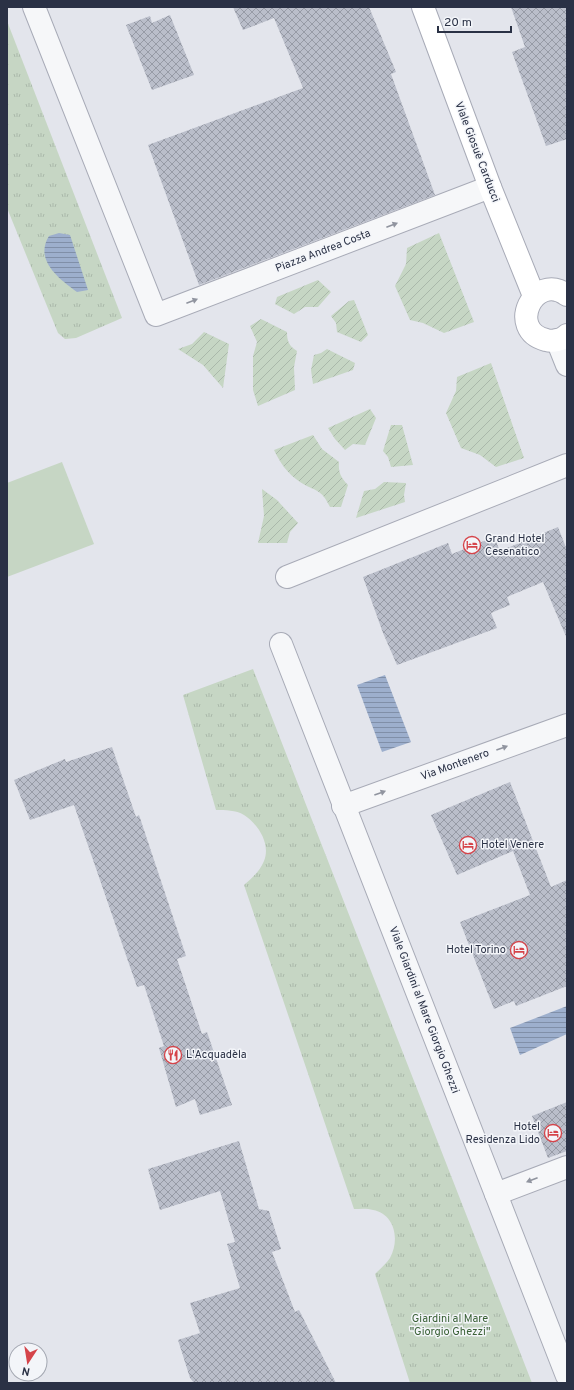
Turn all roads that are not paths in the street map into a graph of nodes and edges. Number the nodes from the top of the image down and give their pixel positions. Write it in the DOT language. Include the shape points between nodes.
graph roads {
  1 [pos="34,7"];
  2 [pos="423,7"];
  3 [pos="490,187"];
  4 [pos="567,295"];
  5 [pos="534,296"];
  6 [pos="562,338"];
  7 [pos="567,365"];
  8 [pos="567,465"];
  9 [pos="287,577"];
  10 [pos="281,644"];
  11 [pos="567,725"];
  12 [pos="343,806"];
  13 [pos="567,1167"];
  14 [pos="496,1194"];
  15 [pos="567,1376"];
  1 -- 3 [label="street, Piazza Andrea Costa, one-way" via="156,316"];
  2 -- 3 [label="street, Viale Giosuè Carducci"];
  3 -- 5 [label="street, Viale Giosuè Carducci"];
  4 -- 5 [label="street" via="556,290 548,290"];
  5 -- 6 [label="street" via="526,311 529,327 541,339 549,341"];
  6 -- 7 [label="street"];
  8 -- 9 [label="street"];
  10 -- 12 [label="street, Viale Giardini al Mare Giorgio Ghezzi"];
  12 -- 11 [label="street, Via Montenero, one-way"];
  12 -- 14 [label="street, Viale Giardini al Mare Giorgio Ghezzi"];
  13 -- 14 [label="street, one-way"];
  14 -- 15 [label="street, Viale Giardini al Mare Giorgio Ghezzi"];
}
